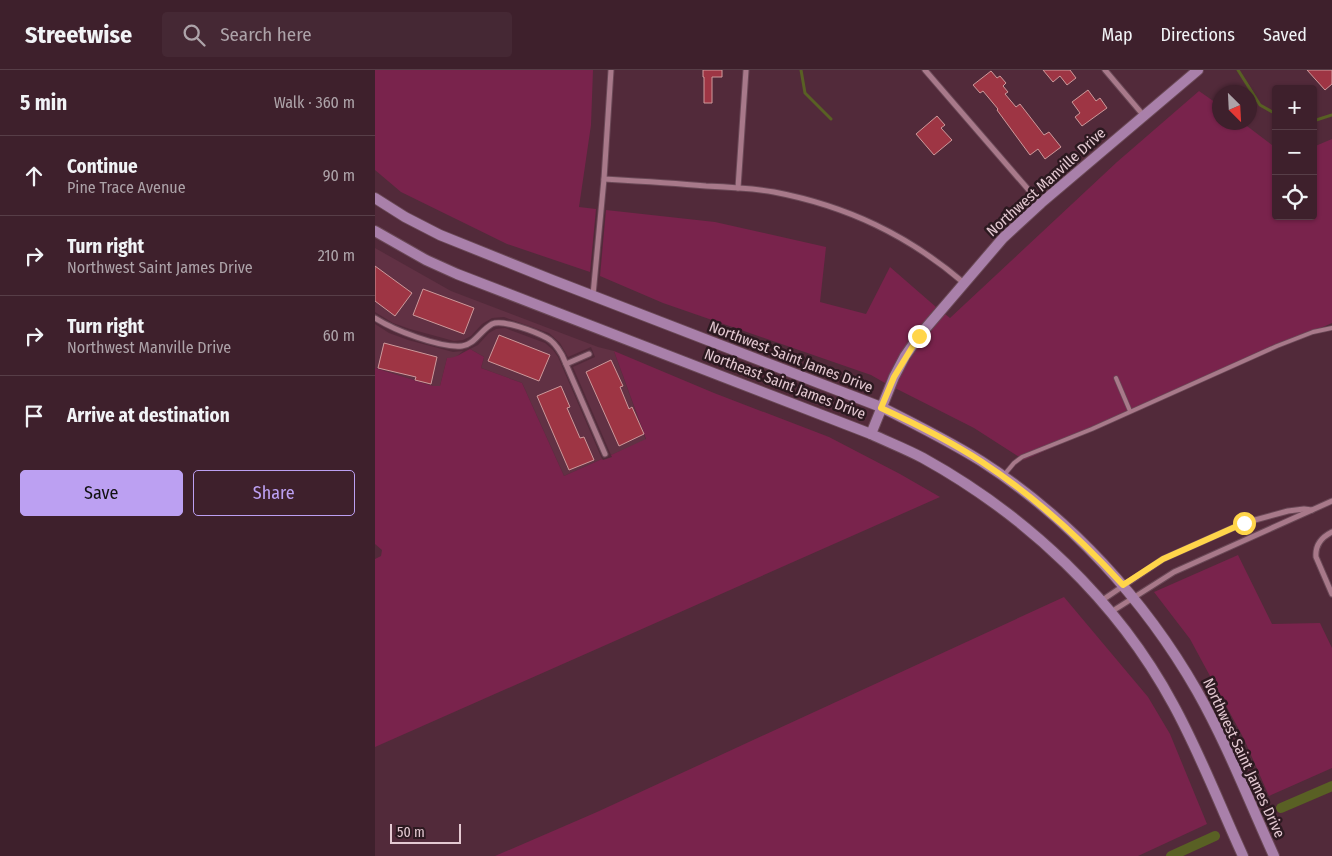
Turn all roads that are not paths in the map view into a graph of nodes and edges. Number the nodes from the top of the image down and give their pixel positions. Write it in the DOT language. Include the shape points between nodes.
graph roads {
  1 [pos="611,70"];
  2 [pos="746,70"];
  3 [pos="925,70"];
  4 [pos="1105,70"];
  5 [pos="1198,70"];
  6 [pos="1144,116"];
  7 [pos="604,179"];
  8 [pos="738,188"];
  9 [pos="375,198"];
  10 [pos="1041,203"];
  11 [pos="375,231"];
  12 [pos="964,283"];
  13 [pos="593,296"];
  14 [pos="375,318"];
  15 [pos="1332,328"];
  16 [pos="589,354"];
  17 [pos="566,364"];
  18 [pos="1116,378"];
  19 [pos="881,408"];
  20 [pos="1130,411"];
  21 [pos="871,434"];
  22 [pos="605,454"];
  23 [pos="1003,477"];
  24 [pos="1332,501"];
  25 [pos="1312,510"];
  26 [pos="1332,532"];
  27 [pos="1123,585"];
  28 [pos="1332,594"];
  29 [pos="1133,597"];
  30 [pos="1101,601"];
  31 [pos="1111,612"];
  32 [pos="1243,856"];
  33 [pos="1274,856"];
  1 -- 7 [label="street"];
  2 -- 8 [label="street"];
  3 -- 10 [label="street"];
  4 -- 6 [label="street"];
  5 -- 6 [label="main road, Northwest Manville Drive"];
  6 -- 10 [label="main road, Northwest Manville Drive"];
  7 -- 8 [label="street"];
  7 -- 13 [label="street"];
  8 -- 12 [label="street" via="820,202 859,217 889,230"];
  9 -- 13 [label="main road, Northwest Saint James Drive" via="439,235"];
  10 -- 12 [label="main road, Northwest Manville Drive" via="1003,238"];
  11 -- 21 [label="main road, Northeast Saint James Drive" via="457,274"];
  12 -- 19 [label="main road, Northwest Manville Drive" via="905,356"];
  13 -- 19 [label="main road, Northwest Saint James Drive"];
  14 -- 17 [label="street" via="391,328 454,346 465,346 494,323 505,322 548,338 557,346"];
  15 -- 20 [label="lane" via="1277,346"];
  16 -- 17 [label="street"];
  17 -- 22 [label="street"];
  18 -- 20 [label="lane"];
  19 -- 21 [label="main road, Northwest Manville Drive"];
  19 -- 23 [label="main road, Northwest Saint James Drive" via="933,433"];
  20 -- 23 [label="lane" via="1022,457"];
  21 -- 30 [label="main road, Northeast Saint James Drive" via="922,458 996,506 1049,548"];
  23 -- 27 [label="main road, Northwest Saint James Drive" via="1075,535"];
  24 -- 25 [label="street"];
  25 -- 27 [label="street" via="1288,511 1244,523 1163,559"];
  25 -- 29 [label="street" via="1174,572"];
  26 -- 28 [label="street" via="1324,537 1315,551"];
  27 -- 29 [label="main road, Northwest Saint James Drive"];
  27 -- 30 [label="street"];
  29 -- 31 [label="street"];
  29 -- 33 [label="main road, Northwest Saint James Drive" via="1172,648 1198,692"];
  30 -- 31 [label="main road, Northeast Saint James Drive"];
  31 -- 32 [label="main road, Northeast Saint James Drive" via="1173,703"];
}
